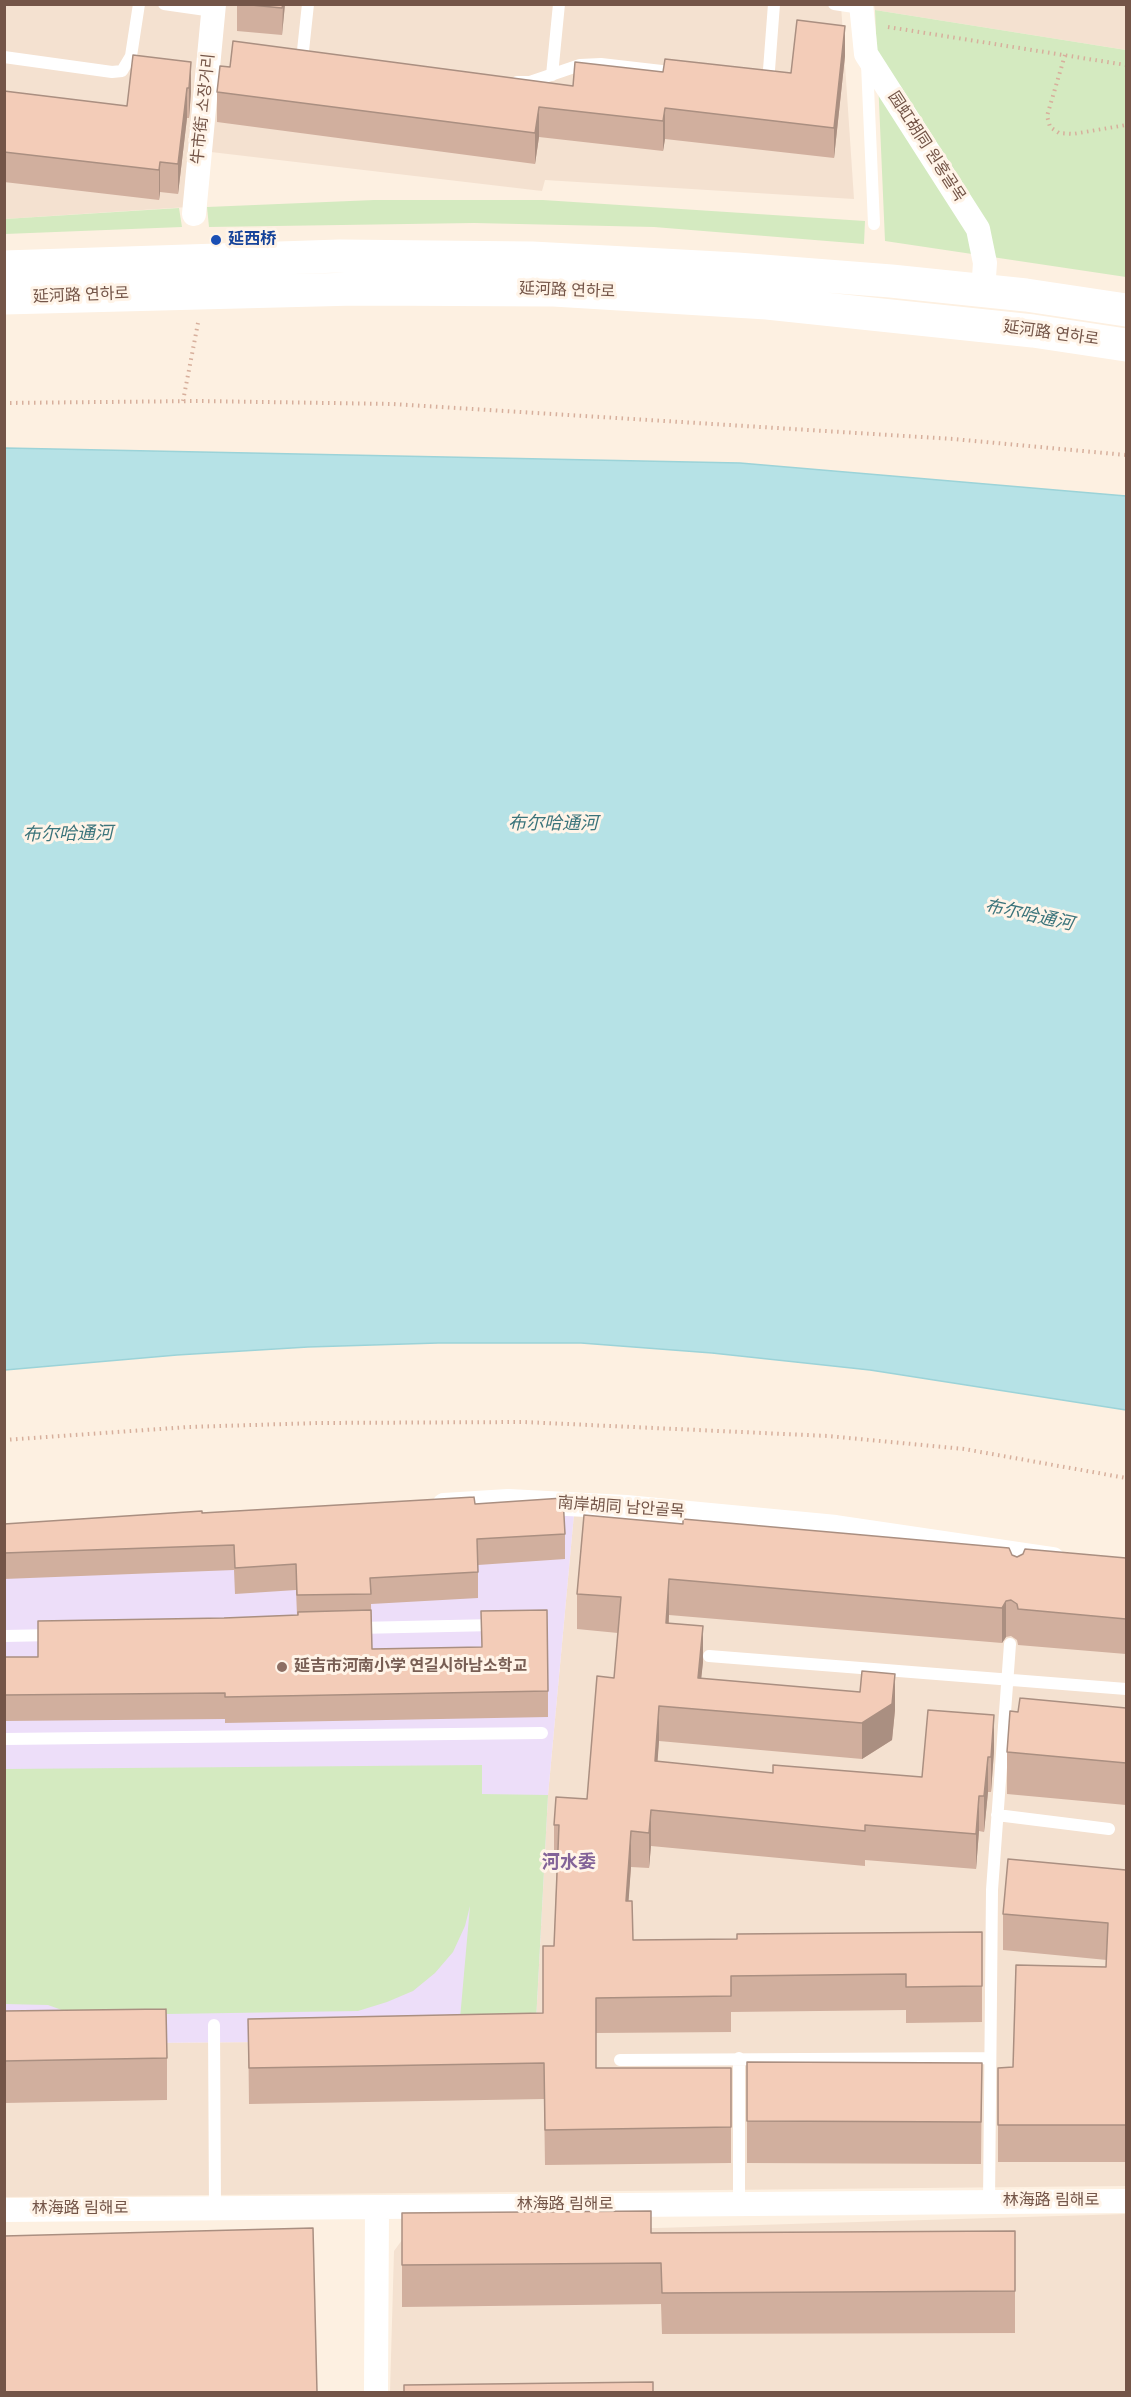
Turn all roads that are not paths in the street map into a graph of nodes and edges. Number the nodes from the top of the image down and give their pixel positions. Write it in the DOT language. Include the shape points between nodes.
graph roads {
  1 [pos="139,4"];
  2 [pos="164,4"];
  3 [pos="308,4"];
  4 [pos="559,4"];
  5 [pos="774,4"];
  6 [pos="834,4"];
  7 [pos="214,8"];
  8 [pos="862,12"];
  9 [pos="866,54"];
  10 [pos="4,57"];
  11 [pos="302,60"];
  12 [pos="691,74"];
  13 [pos="552,75"];
  14 [pos="505,81"];
  15 [pos="758,82"];
  16 [pos="194,214"];
  17 [pos="874,224"];
  18 [pos="4,267"];
  19 [pos="983,291"];
  20 [pos="4,298"];
  21 [pos="1126,310"];
  22 [pos="1126,345"];
  23 [pos="426,1506"];
  24 [pos="1079,1563"];
  25 [pos="506,1624"];
  26 [pos="342,1628"];
  27 [pos="62,1635"];
  28 [pos="4,1636"];
  29 [pos="1010,1644"];
  30 [pos="709,1656"];
  31 [pos="1007,1680"];
  32 [pos="1126,1689"];
  33 [pos="542,1733"];
  34 [pos="4,1739"];
  35 [pos="997,1815"];
  36 [pos="1109,1829"];
  37 [pos="214,2025"];
  38 [pos="739,2058"];
  39 [pos="990,2058"];
  40 [pos="620,2060"];
  41 [pos="1126,2200"];
  42 [pos="989,2202"];
  43 [pos="740,2204"];
  44 [pos="377,2207"];
  45 [pos="215,2208"];
  46 [pos="4,2210"];
  47 [pos="376,2392"];
  1 -- 10 [label="lane" via="131,56 122,71"];
  2 -- 7 [label="lane"];
  3 -- 11 [label="lane"];
  4 -- 13 [label="lane"];
  5 -- 15 [label="lane" via="770,83"];
  6 -- 8 [label="lane"];
  7 -- 16 [label="street, 牛市街 소장거리"];
  8 -- 9 [label="street, 园虹胡同 원홍골목"];
  9 -- 17 [label="lane"];
  9 -- 19 [label="street, 园虹胡同 원홍골목" via="978,229 985,263"];
  12 -- 13 [label="lane" via="601,64"];
  13 -- 14 [label="lane" via="530,82"];
  18 -- 19 [label="main road, 延河路 연하로" via="340,256 521,258 738,269"];
  19 -- 21 [label="main road, 延河路 연하로"];
  20 -- 22 [label="main road, 延河路 연하로" via="356,289 554,290 767,303 1033,331"];
  23 -- 24 [label="street, 南岸胡同 남안골목" via="508,1501 626,1508 836,1527 1019,1559"];
  25 -- 26 [label="lane"];
  27 -- 28 [label="lane"];
  29 -- 31 [label="lane"];
  30 -- 31 [label="lane"];
  31 -- 32 [label="lane"];
  31 -- 35 [label="lane"];
  33 -- 34 [label="lane"];
  35 -- 36 [label="lane"];
  35 -- 39 [label="lane"];
  37 -- 45 [label="lane"];
  38 -- 39 [label="lane"];
  38 -- 40 [label="lane"];
  38 -- 43 [label="lane"];
  39 -- 42 [label="lane"];
  41 -- 42 [label="street, 林海路 림해로"];
  42 -- 43 [label="street, 林海路 림해로"];
  43 -- 44 [label="street, 林海路 림해로"];
  44 -- 45 [label="street, 林海路 림해로"];
  44 -- 47 [label="street"];
  45 -- 46 [label="street, 林海路 림해로"];
}
